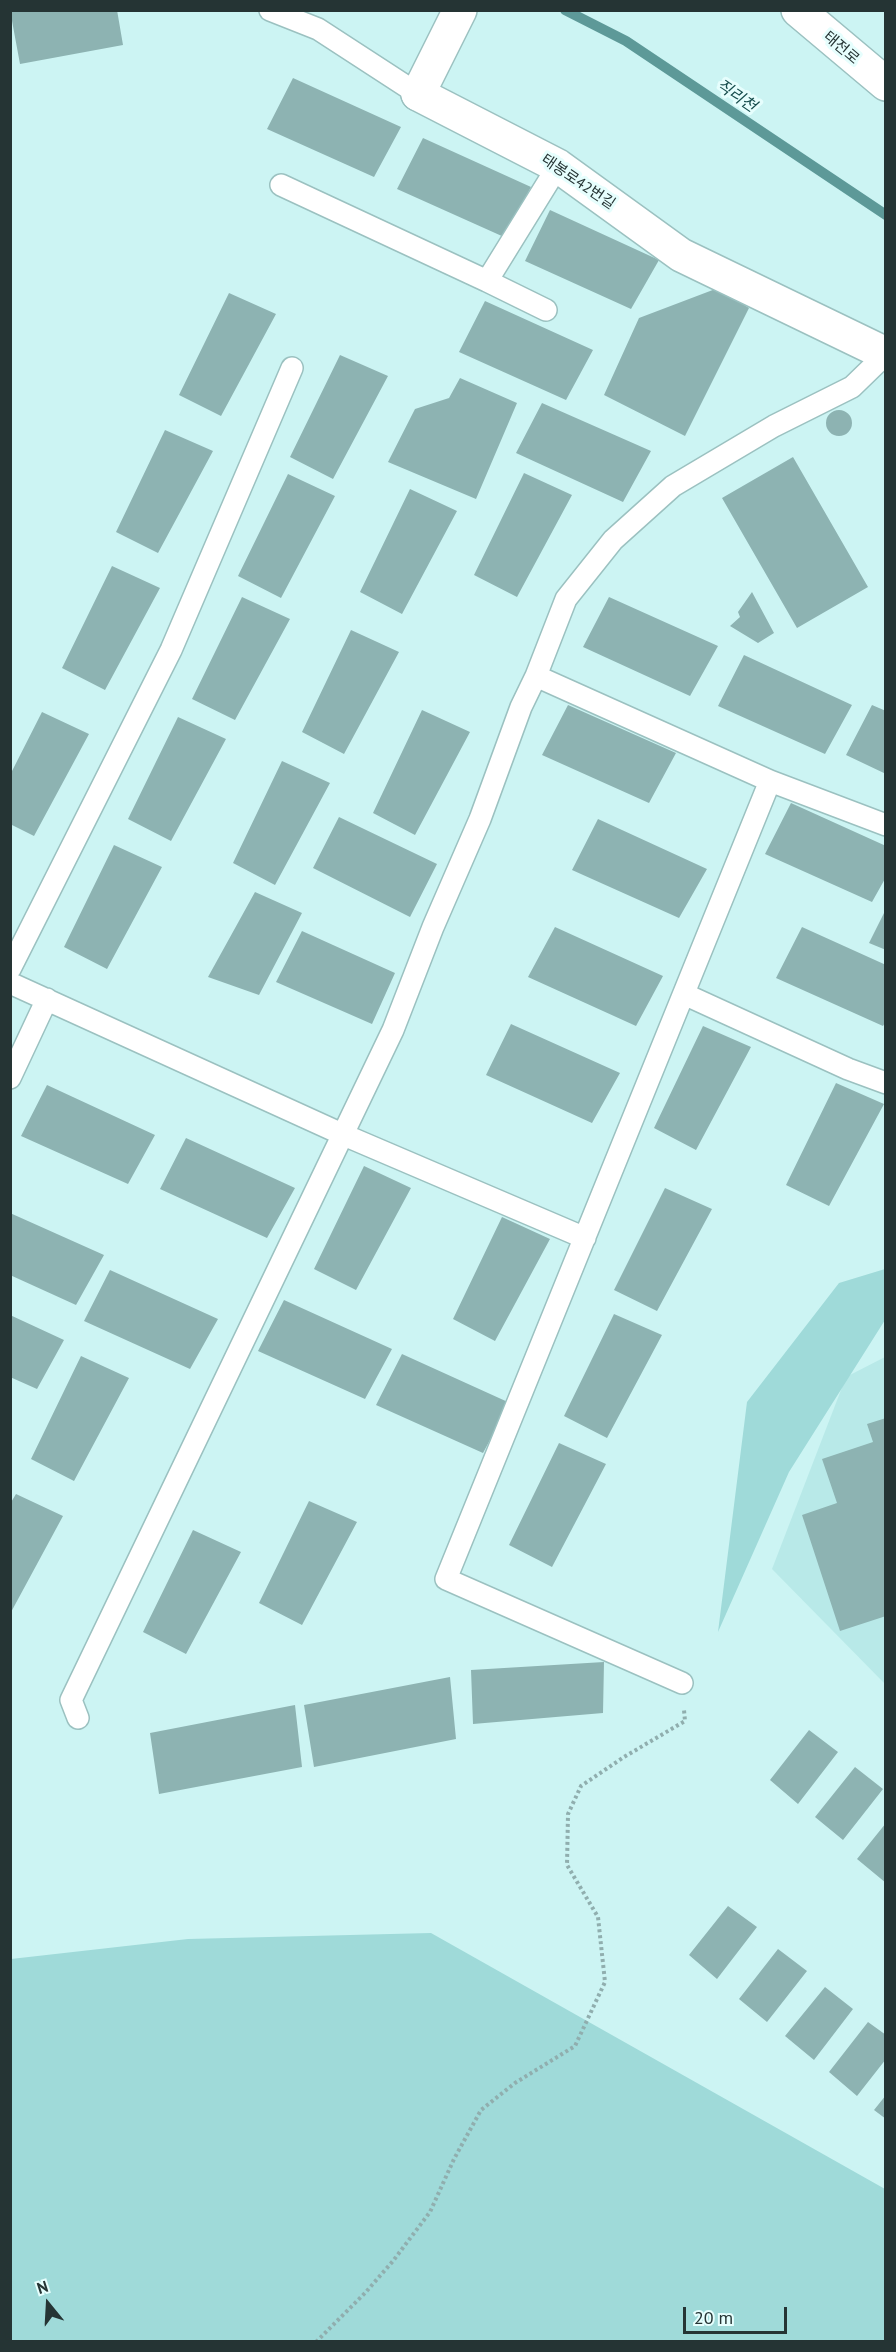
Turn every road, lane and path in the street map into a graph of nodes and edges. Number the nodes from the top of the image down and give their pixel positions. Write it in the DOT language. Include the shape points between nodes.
graph roads {
  1 [pos="270,10"];
  2 [pos="460,10"];
  3 [pos="798,10"];
  4 [pos="885,84"];
  5 [pos="418,94"];
  6 [pos="558,166"];
  7 [pos="282,185"];
  8 [pos="487,281"];
  9 [pos="546,309"];
  10 [pos="885,354"];
  11 [pos="292,368"];
  12 [pos="536,676"];
  13 [pos="770,781"];
  14 [pos="885,825"];
  15 [pos="10,969"];
  16 [pos="10,983"];
  17 [pos="684,994"];
  18 [pos="47,999"];
  19 [pos="10,1078"];
  20 [pos="885,1083"];
  21 [pos="344,1135"];
  22 [pos="585,1238"];
  23 [pos="682,1683"];
  24 [pos="78,1718"];
  25 [pos="316,2342"];
  1 -- 5 [label="lane, 태봉로42번길" via="318,29"];
  2 -- 5 [label="street"];
  3 -- 4 [label="street, 태전로"];
  5 -- 6 [label="street, 태봉로42번길"];
  6 -- 8 [label="lane"];
  6 -- 10 [label="street, 태봉로42번길" via="681,255"];
  7 -- 8 [label="lane"];
  8 -- 9 [label="lane"];
  10 -- 12 [label="lane" via="852,387 774,426 673,486 613,540 566,599"];
  11 -- 15 [label="lane" via="171,650"];
  12 -- 13 [label="lane"];
  12 -- 21 [label="lane" via="393,1030"];
  13 -- 14 [label="lane"];
  13 -- 17 [label="lane"];
  16 -- 18 [label="lane"];
  17 -- 20 [label="lane"];
  17 -- 22 [label="lane"];
  18 -- 19 [label="lane"];
  18 -- 21 [label="lane"];
  21 -- 22 [label="lane"];
  21 -- 24 [label="lane" via="71,1700"];
  22 -- 23 [label="lane" via="446,1579"];
  23 -- 25 [label="path" via="685,1721 581,1786 568,1814 567,1865 598,1917 604,1982 575,2046 515,2083 482,2110 454,2158 430,2212 365,2293"];
}
